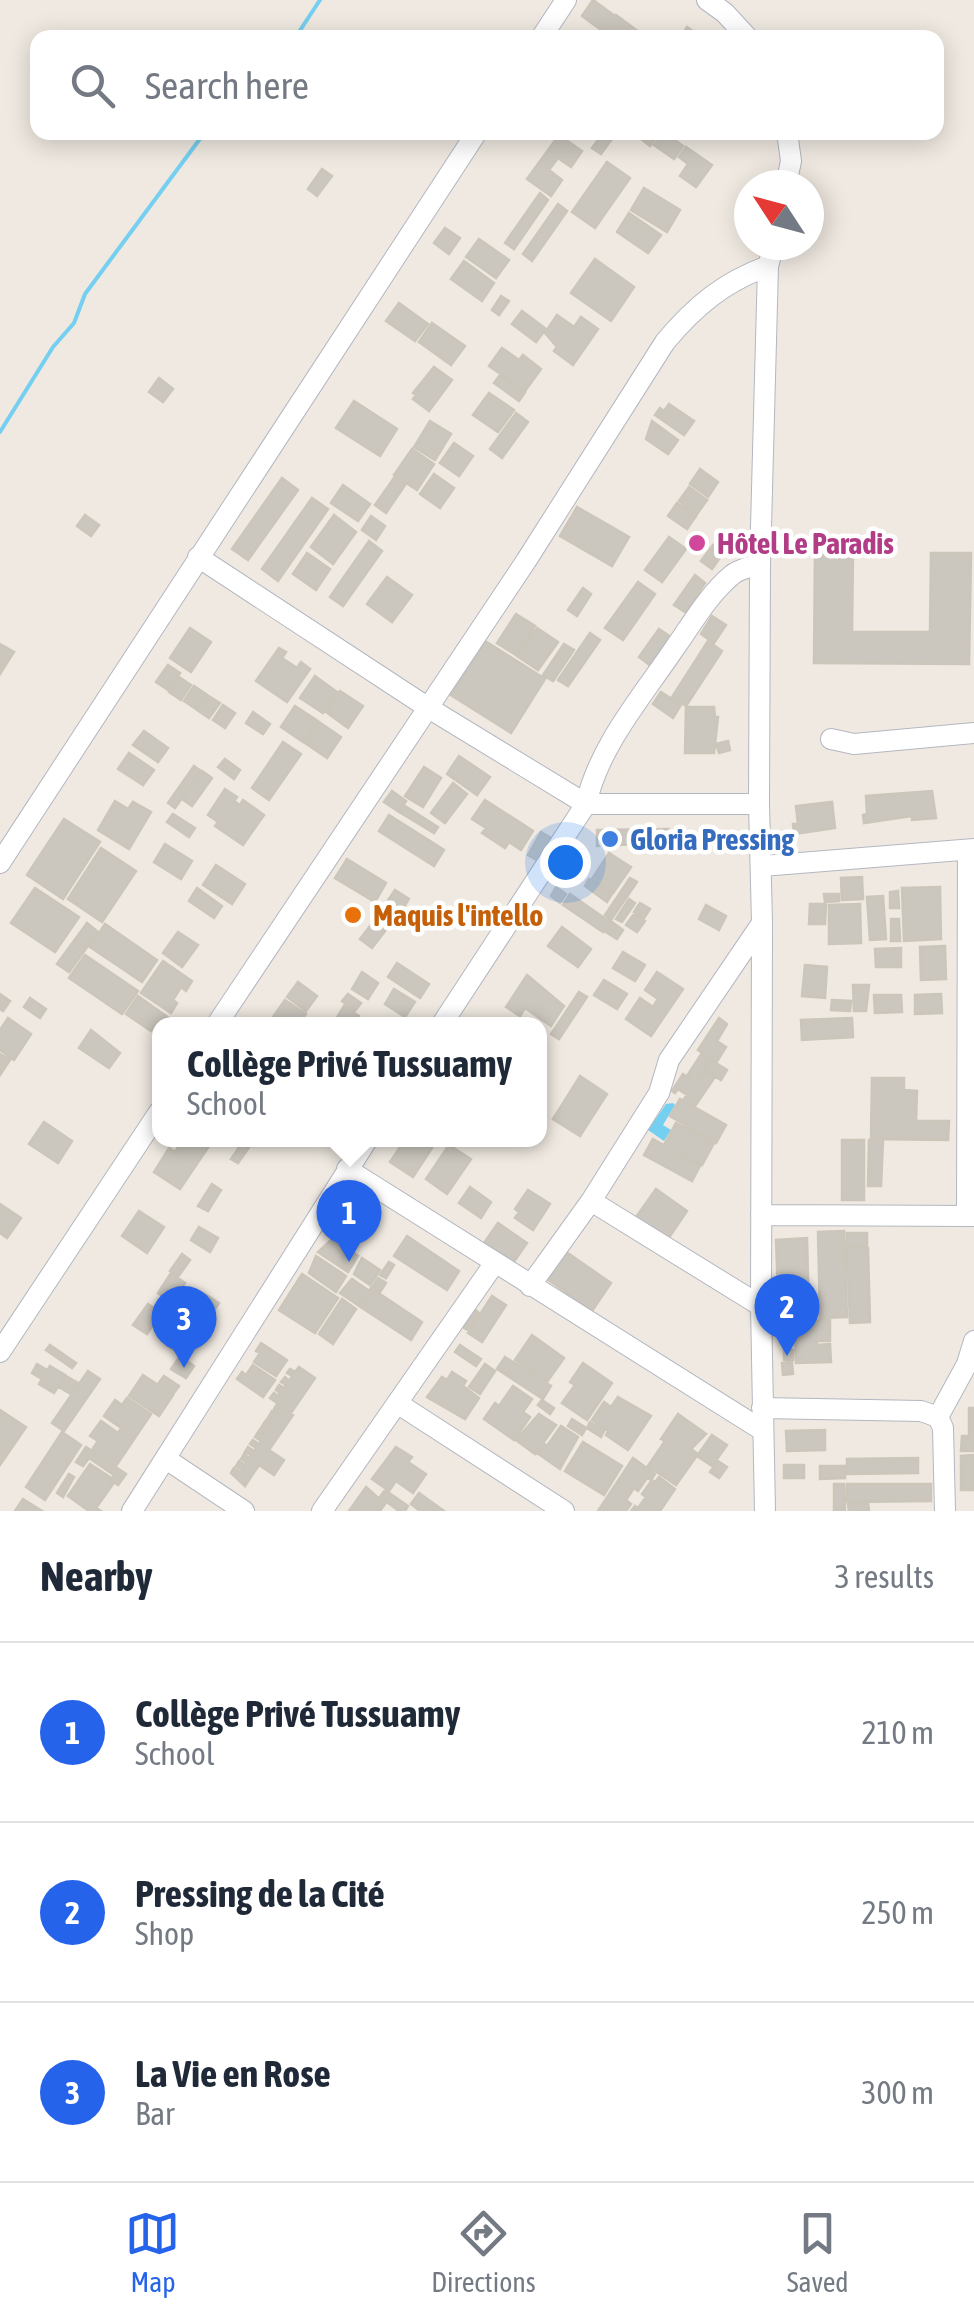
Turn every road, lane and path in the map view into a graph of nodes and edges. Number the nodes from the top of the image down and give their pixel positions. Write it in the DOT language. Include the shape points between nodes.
graph roads {
  1 [pos="566,0"];
  2 [pos="707,0"];
  3 [pos="546,30"];
  4 [pos="741,30"];
  5 [pos="472,140"];
  6 [pos="787,140"];
  7 [pos="788,170"];
  8 [pos="770,260"];
  9 [pos="768,266"];
  10 [pos="198,558"];
  11 [pos="760,564"];
  12 [pos="427,707"];
  13 [pos="974,733"];
  14 [pos="832,739"];
  15 [pos="586,804"];
  16 [pos="758,804"];
  17 [pos="971,849"];
  18 [pos="0,863"];
  19 [pos="762,866"];
  20 [pos="762,923"];
  21 [pos="222,1017"];
  22 [pos="447,1017"];
  23 [pos="152,1123"];
  24 [pos="362,1147"];
  25 [pos="347,1170"];
  26 [pos="591,1200"];
  27 [pos="761,1215"];
  28 [pos="971,1216"];
  29 [pos="494,1264"];
  30 [pos="530,1286"];
  31 [pos="761,1306"];
  32 [pos="974,1341"];
  33 [pos="0,1352"];
  34 [pos="397,1403"];
  35 [pos="762,1408"];
  36 [pos="938,1417"];
  37 [pos="762,1430"];
  38 [pos="166,1460"];
  39 [pos="132,1511"];
  40 [pos="244,1511"];
  41 [pos="322,1511"];
  42 [pos="564,1511"];
  43 [pos="765,1511"];
  44 [pos="944,1511"];
  1 -- 3 [label="street"];
  2 -- 4 [label="street"];
  5 -- 10 [label="street"];
  6 -- 7 [label="street"];
  8 -- 9 [label="street"];
  9 -- 11 [label="street"];
  9 -- 12 [label="street" via="715,292 665,342"];
  10 -- 12 [label="street"];
  10 -- 18 [label="street"];
  11 -- 15 [label="street" via="734,573 710,598 608,747"];
  11 -- 16 [label="street"];
  12 -- 15 [label="street"];
  12 -- 21 [label="street"];
  13 -- 14 [label="street" via="854,744"];
  15 -- 16 [label="street"];
  15 -- 22 [label="street"];
  16 -- 19 [label="street"];
  17 -- 19 [label="street"];
  17 -- 28 [label="street"];
  19 -- 20 [label="street"];
  20 -- 26 [label="street" via="668,1060 658,1092"];
  20 -- 27 [label="street"];
  23 -- 33 [label="street"];
  24 -- 25 [label="street"];
  25 -- 29 [label="street"];
  25 -- 38 [label="street"];
  26 -- 30 [label="street"];
  26 -- 31 [label="street"];
  27 -- 28 [label="street"];
  27 -- 31 [label="street"];
  29 -- 30 [label="street"];
  29 -- 34 [label="street"];
  30 -- 37 [label="street"];
  31 -- 35 [label="street"];
  32 -- 36 [label="street"];
  34 -- 41 [label="street"];
  34 -- 42 [label="street"];
  35 -- 36 [label="street" via="922,1411"];
  35 -- 37 [label="street"];
  36 -- 44 [label="street"];
  37 -- 43 [label="street"];
  38 -- 39 [label="street"];
  38 -- 40 [label="street"];
}
